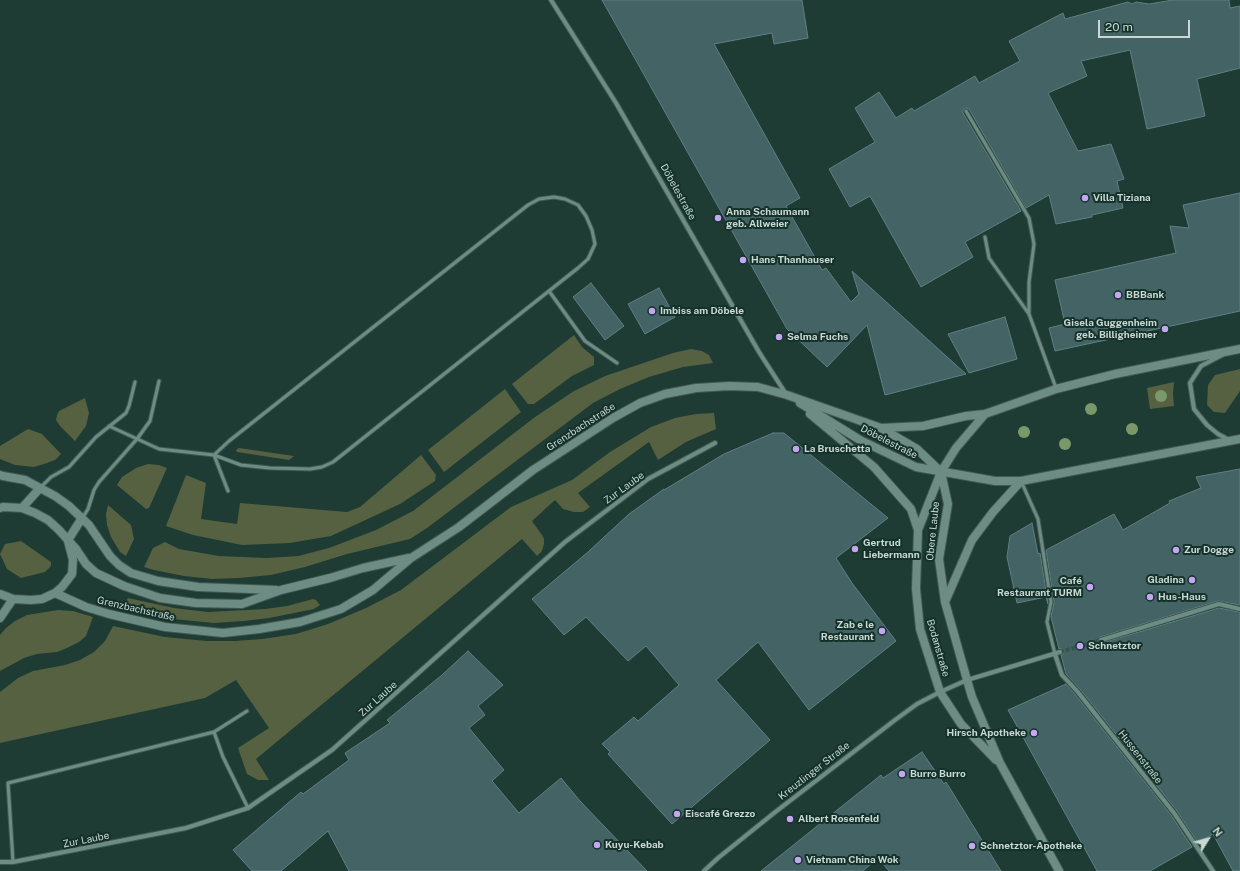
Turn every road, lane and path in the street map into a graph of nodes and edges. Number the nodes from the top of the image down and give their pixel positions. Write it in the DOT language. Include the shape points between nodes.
graph roads {
  1 [pos="550,0"];
  2 [pos="966,111"];
  3 [pos="985,237"];
  4 [pos="549,291"];
  5 [pos="1029,314"];
  6 [pos="1240,349"];
  7 [pos="1230,351"];
  8 [pos="618,363"];
  9 [pos="134,382"];
  10 [pos="159,382"];
  11 [pos="1056,389"];
  12 [pos="787,395"];
  13 [pos="985,414"];
  14 [pos="110,426"];
  15 [pos="881,428"];
  16 [pos="137,439"];
  17 [pos="1240,439"];
  18 [pos="1231,441"];
  19 [pos="715,443"];
  20 [pos="214,455"];
  21 [pos="941,472"];
  22 [pos="0,475"];
  23 [pos="1021,481"];
  24 [pos="40,488"];
  25 [pos="228,491"];
  26 [pos="0,508"];
  27 [pos="22,508"];
  28 [pos="82,518"];
  29 [pos="918,530"];
  30 [pos="68,540"];
  31 [pos="411,558"];
  32 [pos="281,590"];
  33 [pos="55,593"];
  34 [pos="0,594"];
  35 [pos="13,599"];
  36 [pos="945,602"];
  37 [pos="1240,608"];
  38 [pos="0,618"];
  39 [pos="1101,640"];
  40 [pos="1060,652"];
  41 [pos="1055,654"];
  42 [pos="967,680"];
  43 [pos="940,692"];
  44 [pos="247,711"];
  45 [pos="214,732"];
  46 [pos="1000,763"];
  47 [pos="248,808"];
  48 [pos="0,862"];
  49 [pos="13,862"];
  50 [pos="704,871"];
  51 [pos="1059,871"];
  52 [pos="1213,871"];
  1 -- 12 [label="street, Döbelestraße" via="616,103 759,352"];
  2 -- 5 [label="lane" via="1029,218 1034,244"];
  3 -- 5 [label="lane" via="989,258"];
  4 -- 8 [label="lane" via="585,341"];
  4 -- 20 [label="lane" via="333,462 310,469 270,468 241,465"];
  4 -- 20 [label="lane" via="588,259 595,244 586,216 578,205 554,197 539,199 528,206"];
  5 -- 11 [label="lane"];
  6 -- 7 [label="main road"];
  7 -- 11 [label="main road" via="1115,374"];
  7 -- 18 [label="street" via="1201,366 1190,383 1194,409 1207,425"];
  9 -- 14 [label="lane" via="126,413"];
  10 -- 16 [label="lane" via="150,421"];
  11 -- 13 [label="main road"];
  12 -- 15 [label="main road, Döbelestraße"];
  12 -- 21 [label="main road, Döbelestraße" via="898,460 916,468"];
  12 -- 29 [label="main road, Döbelestraße" via="874,467 911,509"];
  12 -- 31 [label="main road, Grenzbachstraße" via="758,387 729,386 696,388 665,394 640,403 533,470 459,527"];
  13 -- 15 [label="main road, Döbelestraße" via="923,426"];
  13 -- 21 [label="main road, Bodanstraße" via="956,448"];
  14 -- 16 [label="lane"];
  14 -- 24 [label="lane" via="68,467 51,477"];
  15 -- 21 [label="main road, Döbelestraße" via="917,448"];
  16 -- 20 [label="lane" via="158,449"];
  16 -- 28 [label="lane" via="96,486"];
  17 -- 18 [label="main road"];
  18 -- 23 [label="main road"];
  19 -- 47 [label="street, Zur Laube" via="648,479 565,542 332,750"];
  20 -- 25 [label="lane"];
  21 -- 23 [label="main road" via="995,481"];
  21 -- 29 [label="main road, Bodanstraße"];
  21 -- 36 [label="main road, Obere Laube" via="948,504 939,559"];
  22 -- 24 [label="main road, Grenzbachstraße" via="25,480"];
  23 -- 36 [label="main road" via="972,540"];
  23 -- 41 [label="lane" via="1038,519 1051,602 1047,622"];
  24 -- 27 [label="main road"];
  24 -- 28 [label="main road, Grenzbachstraße" via="69,506"];
  26 -- 27 [label="main road"];
  27 -- 30 [label="main road, Grenzbachstraße" via="48,520"];
  28 -- 30 [label="main road"];
  28 -- 32 [label="main road, Grenzbachstraße" via="110,556 131,573 158,581 198,587"];
  29 -- 43 [label="main road, Bodanstraße" via="916,589 920,629"];
  30 -- 32 [label="main road, Grenzbachstraße" via="96,573 160,598 196,604 242,604"];
  30 -- 33 [label="main road" via="73,560 72,574"];
  31 -- 32 [label="main road, Grenzbachstraße"];
  31 -- 33 [label="main road, Grenzbachstraße" via="373,590 341,609 300,622 238,632 223,633 165,627 86,607"];
  33 -- 35 [label="main road" via="42,599"];
  34 -- 35 [label="main road"];
  35 -- 38 [label="main road"];
  36 -- 42 [label="main road, Obere Laube"];
  37 -- 39 [label="street" via="1219,604"];
  40 -- 41 [label="street"];
  41 -- 42 [label="street"];
  41 -- 52 [label="street, Hussenstraße" via="1062,675 1077,690 1174,813"];
  42 -- 43 [label="street"];
  42 -- 46 [label="main road, Bodanstraße"];
  43 -- 46 [label="main road, Bodanstraße" via="961,724"];
  43 -- 50 [label="street, Kreuzlinger Straße" via="895,720 774,813"];
  44 -- 45 [label="lane"];
  45 -- 47 [label="lane"];
  45 -- 49 [label="lane" via="8,783"];
  46 -- 51 [label="main road, Bodanstraße"];
  47 -- 49 [label="street, Zur Laube" via="186,828"];
  48 -- 49 [label="street, Zur Laube"];
}
